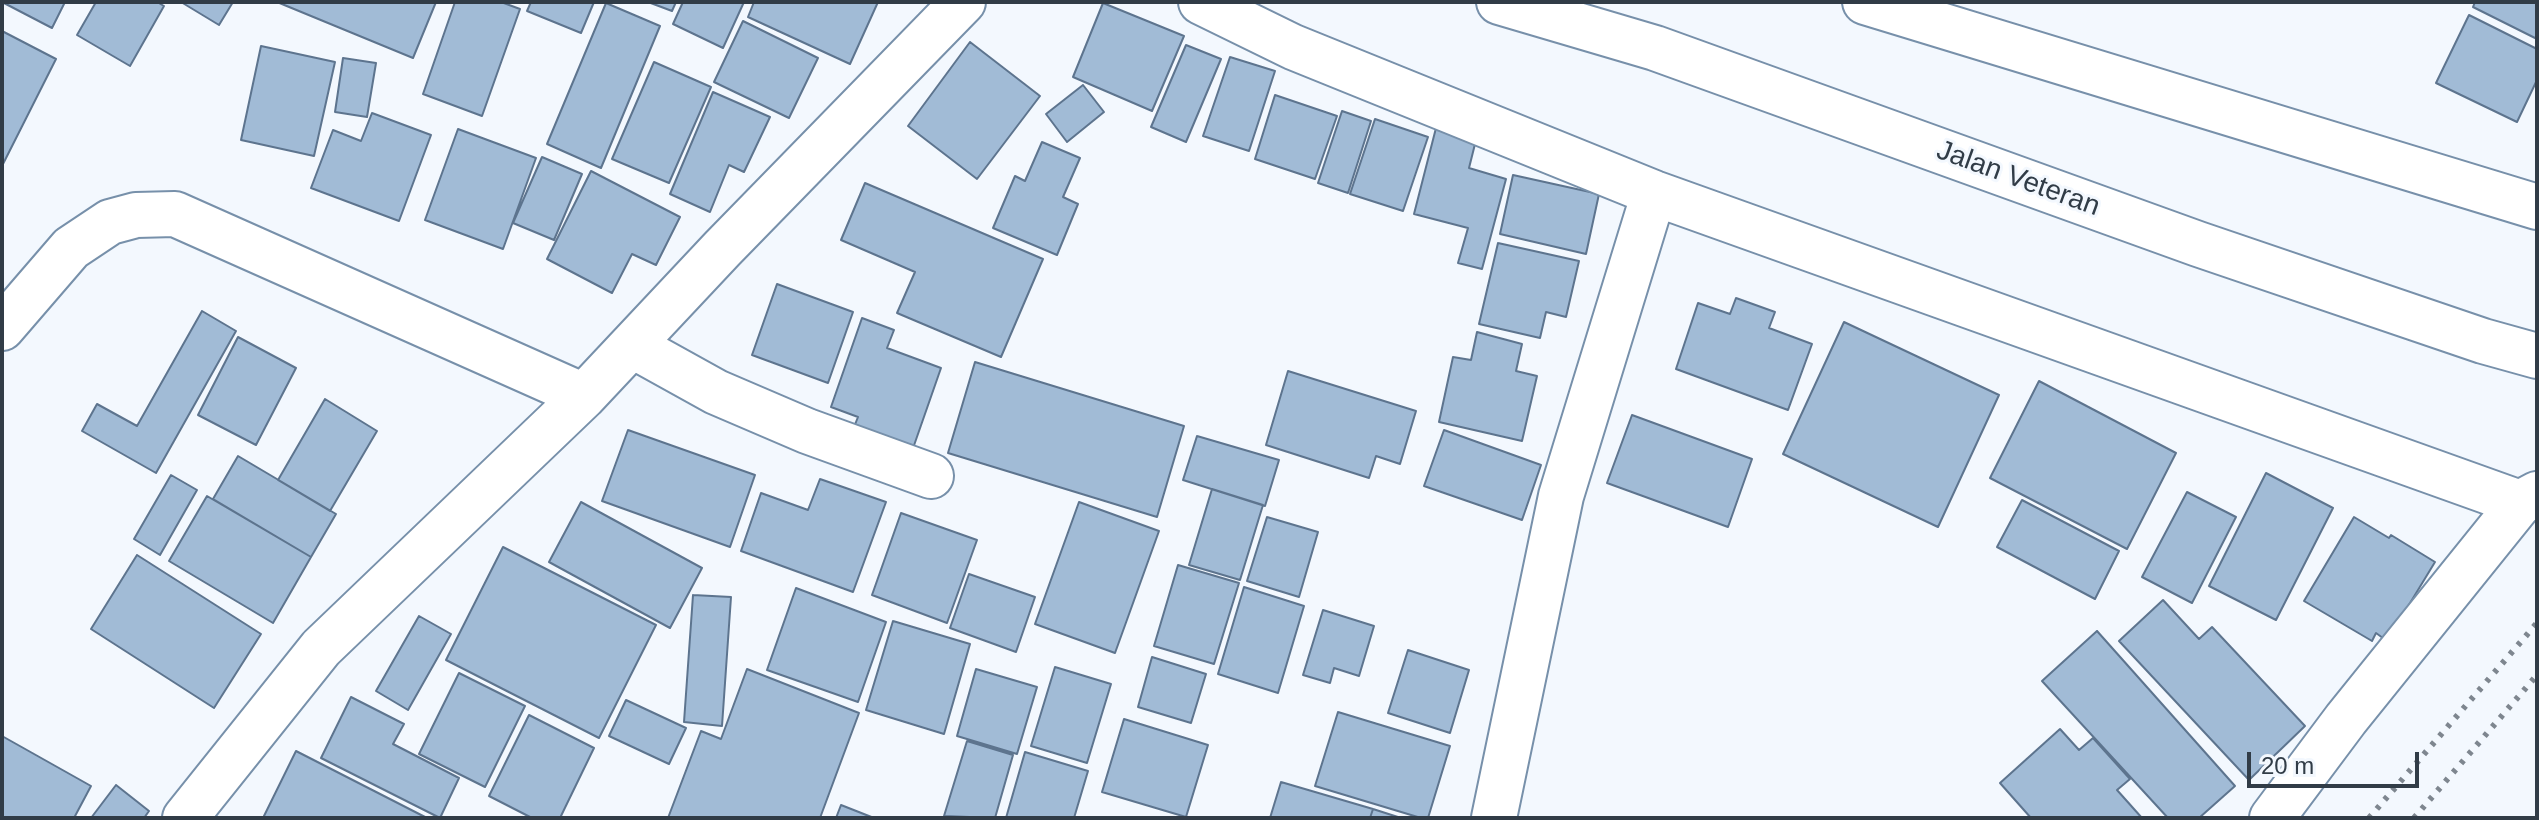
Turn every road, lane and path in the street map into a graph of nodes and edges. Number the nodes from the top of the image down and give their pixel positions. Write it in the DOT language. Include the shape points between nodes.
graph roads {
  1 [pos="963,2"];
  2 [pos="1201,2"];
  3 [pos="1499,2"];
  4 [pos="1865,2"];
  5 [pos="1654,193"];
  6 [pos="2537,207"];
  7 [pos="2,328"];
  8 [pos="633,346"];
  9 [pos="2537,356"];
  10 [pos="584,396"];
  11 [pos="931,476"];
  12 [pos="2528,498"];
  13 [pos="185,818"];
  14 [pos="1494,818"];
  15 [pos="2272,818"];
  1 -- 8 [label="main road"];
  2 -- 5 [label="main road" via="1293,47"];
  3 -- 9 [label="main road, Jalan Veteran" via="1655,48 2198,244"];
  4 -- 6 [label="main road"];
  5 -- 12 [label="main road"];
  5 -- 14 [label="main road" via="1561,496"];
  7 -- 10 [label="main road" via="71,248 110,222 175,214"];
  8 -- 10 [label="main road"];
  8 -- 11 [label="main road" via="716,392"];
  10 -- 13 [label="main road" via="321,648"];
  12 -- 15 [label="main road" via="2346,719"];
}
